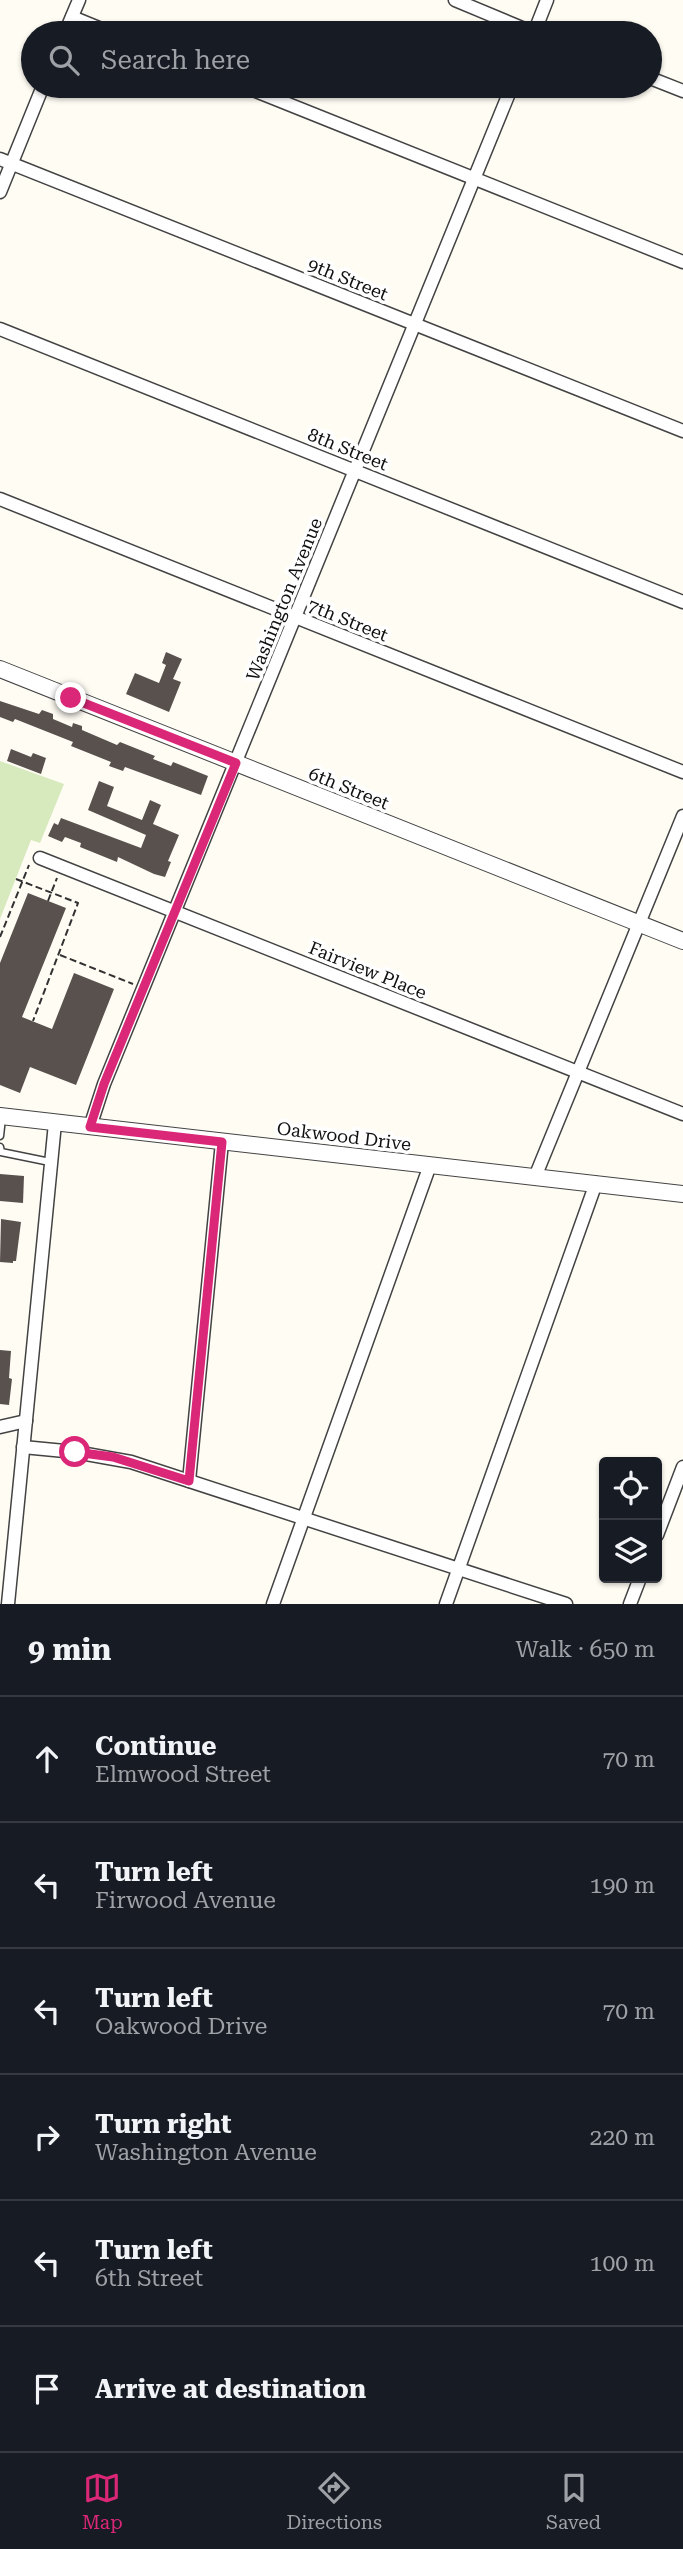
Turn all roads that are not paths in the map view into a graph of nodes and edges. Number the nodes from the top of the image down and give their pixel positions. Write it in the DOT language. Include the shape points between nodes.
graph roads {
  1 [pos="79,0"];
  2 [pos="455,0"];
  3 [pos="547,0"];
  4 [pos="72,17"];
  5 [pos="70,21"];
  6 [pos="82,21"];
  7 [pos="505,21"];
  8 [pos="539,21"];
  9 [pos="662,83"];
  10 [pos="683,91"];
  11 [pos="37,98"];
  12 [pos="273,98"];
  13 [pos="507,98"];
  14 [pos="6,161"];
  15 [pos="474,178"];
  16 [pos="0,192"];
  17 [pos="683,261"];
  18 [pos="415,325"];
  19 [pos="0,329"];
  20 [pos="683,431"];
  21 [pos="355,471"];
  22 [pos="0,499"];
  23 [pos="683,602"];
  24 [pos="296,618"];
  25 [pos="0,669"];
  26 [pos="236,763"];
  27 [pos="683,772"];
  28 [pos="683,816"];
  29 [pos="36,858"];
  30 [pos="174,913"];
  31 [pos="639,923"];
  32 [pos="683,942"];
  33 [pos="578,1074"];
  34 [pos="683,1114"];
  35 [pos="1,1116"];
  36 [pos="55,1123"];
  37 [pos="90,1127"];
  38 [pos="0,1136"];
  39 [pos="222,1142"];
  40 [pos="0,1147"];
  41 [pos="50,1162"];
  42 [pos="430,1165"];
  43 [pos="535,1177"];
  44 [pos="596,1183"];
  45 [pos="683,1194"];
  46 [pos="26,1421"];
  47 [pos="0,1427"];
  48 [pos="23,1447"];
  49 [pos="683,1467"];
  50 [pos="189,1481"];
  51 [pos="304,1520"];
  52 [pos="662,1522"];
  53 [pos="459,1568"];
  54 [pos="638,1583"];
  55 [pos="8,1604"];
  56 [pos="273,1604"];
  57 [pos="446,1604"];
  58 [pos="566,1604"];
  59 [pos="630,1604"];
  1 -- 4 [label="street"];
  2 -- 7 [label="street"];
  3 -- 8 [label="street"];
  4 -- 5 [label="street"];
  4 -- 6 [label="street"];
  9 -- 10 [label="street"];
  11 -- 14 [label="street"];
  12 -- 15 [label="street"];
  13 -- 15 [label="street, Washington Avenue"];
  14 -- 16 [label="street"];
  14 -- 18 [label="street, 9th Street"];
  15 -- 17 [label="street"];
  15 -- 18 [label="street, Washington Avenue"];
  18 -- 20 [label="street, 9th Street"];
  18 -- 21 [label="street, Washington Avenue"];
  19 -- 21 [label="street, 8th Street"];
  21 -- 23 [label="street, 8th Street"];
  21 -- 24 [label="street, Washington Avenue"];
  22 -- 24 [label="street, 7th Street"];
  24 -- 26 [label="street, Washington Avenue"];
  24 -- 27 [label="street, 7th Street"];
  25 -- 26 [label="street, 6th Street"];
  26 -- 30 [label="street, Washington Avenue"];
  26 -- 31 [label="street, 6th Street"];
  28 -- 31 [label="street"];
  29 -- 30 [label="street, Fairview Place"];
  30 -- 33 [label="street, Fairview Place"];
  30 -- 37 [label="street, Washington Avenue"];
  31 -- 32 [label="street, 6th Street"];
  31 -- 33 [label="street"];
  33 -- 34 [label="street, Fairview Place"];
  33 -- 43 [label="street"];
  35 -- 36 [label="street, Oakwood Drive"];
  35 -- 38 [label="lane"];
  36 -- 37 [label="street, Oakwood Drive"];
  36 -- 41 [label="street"];
  37 -- 39 [label="street, Oakwood Drive"];
  39 -- 42 [label="street, Oakwood Drive"];
  39 -- 50 [label="street"];
  40 -- 41 [label="lane" via="1,1152"];
  41 -- 46 [label="street"];
  42 -- 43 [label="street, Oakwood Drive"];
  42 -- 51 [label="street"];
  43 -- 44 [label="street, Oakwood Drive"];
  44 -- 45 [label="street, Oakwood Drive"];
  44 -- 53 [label="street"];
  46 -- 47 [label="street"];
  46 -- 48 [label="street"];
  48 -- 50 [label="street" via="113,1457"];
  48 -- 55 [label="street"];
  49 -- 52 [label="street"];
  50 -- 51 [label="street"];
  51 -- 53 [label="street"];
  51 -- 56 [label="street"];
  53 -- 57 [label="street"];
  53 -- 58 [label="street"];
  54 -- 59 [label="street"];
}
